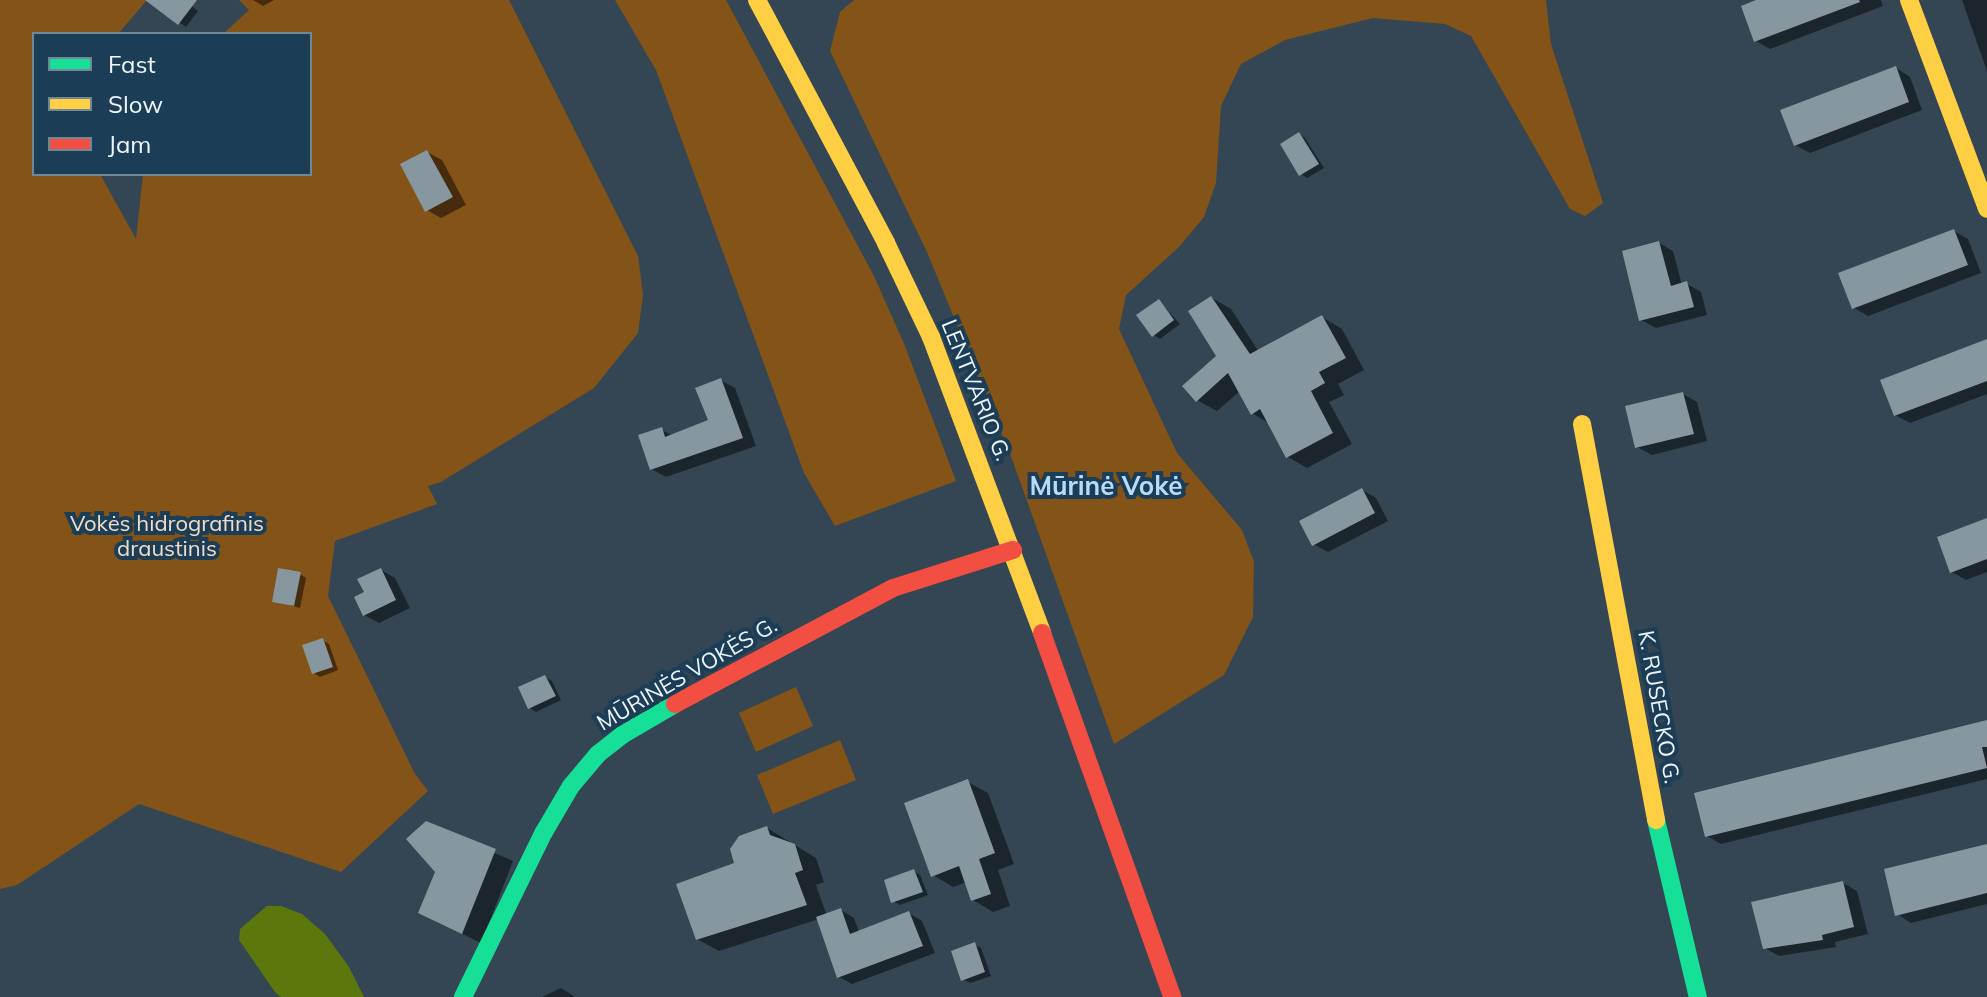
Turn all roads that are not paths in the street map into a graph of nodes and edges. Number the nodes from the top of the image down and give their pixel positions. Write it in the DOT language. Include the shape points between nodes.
graph roads {
  1 [pos="757,0"];
  2 [pos="1909,0"];
  3 [pos="1987,209"];
  4 [pos="1582,424"];
  5 [pos="1013,550"];
  6 [pos="463,997"];
  7 [pos="1172,997"];
  8 [pos="1698,997"];
  1 -- 5 [label="street, LENTVARIO G." via="931,337"];
  2 -- 3 [label="street"];
  4 -- 8 [label="street, K. RUSECKO G." via="1651,799"];
  5 -- 6 [label="street, MŪRINĖS VOKĖS G." via="893,588 707,685 598,754 544,832"];
  5 -- 7 [label="street, LENTVARIO G."];
}
